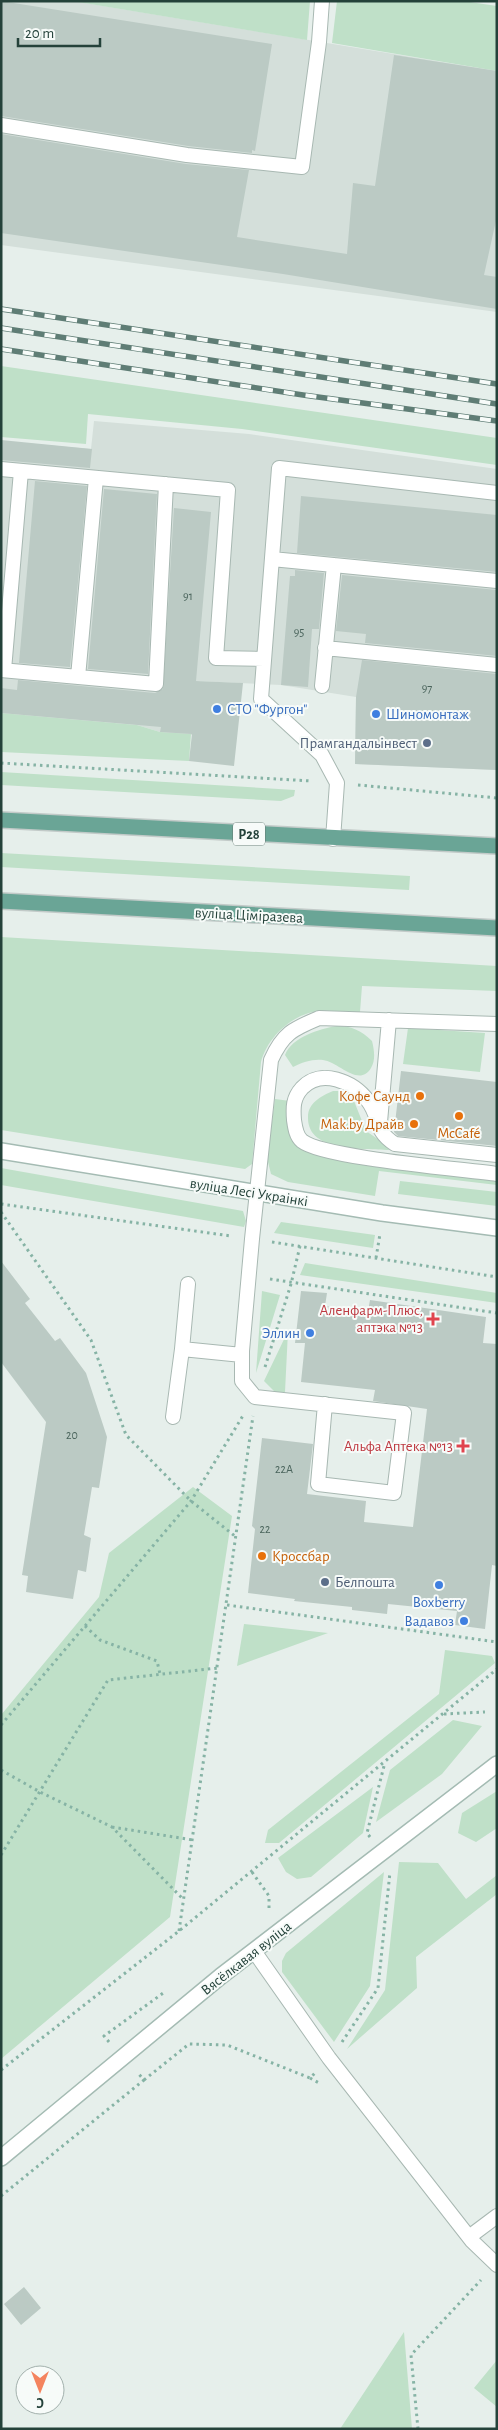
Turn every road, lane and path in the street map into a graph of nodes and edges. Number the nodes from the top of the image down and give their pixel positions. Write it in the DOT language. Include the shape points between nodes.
graph roads {
  1 [pos="322,1"];
  2 [pos="1,125"];
  3 [pos="1,469"];
  4 [pos="20,471"];
  5 [pos="96,478"];
  6 [pos="166,484"];
  7 [pos="497,493"];
  8 [pos="272,559"];
  9 [pos="334,565"];
  10 [pos="497,581"];
  11 [pos="325,648"];
  12 [pos="264,659"];
  13 [pos="497,665"];
  14 [pos="3,670"];
  15 [pos="78,677"];
  16 [pos="322,686"];
  17 [pos="1,763"];
  18 [pos="337,783"];
  19 [pos="497,798"];
  20 [pos="1,820"];
  21 [pos="333,839"];
  22 [pos="497,846"];
  23 [pos="1,901"];
  24 [pos="497,928"];
  25 [pos="389,1020"];
  26 [pos="497,1024"];
  27 [pos="379,1128"];
  28 [pos="1,1151"];
  29 [pos="497,1155"];
  30 [pos="497,1174"];
  31 [pos="258,1194"];
  32 [pos="1,1212"];
  33 [pos="497,1228"];
  34 [pos="300,1246"];
  35 [pos="249,1275"];
  36 [pos="188,1284"];
  37 [pos="291,1284"];
  38 [pos="497,1313"];
  39 [pos="182,1349"];
  40 [pos="242,1355"];
  41 [pos="255,1397"];
  42 [pos="325,1404"];
  43 [pos="173,1417"];
  44 [pos="191,1501"];
  45 [pos="237,1538"];
  46 [pos="227,1605"];
  47 [pos="85,1626"];
  48 [pos="497,1642"];
  49 [pos="218,1668"];
  50 [pos="497,1670"];
  51 [pos="160,1674"];
  52 [pos="485,1712"];
  53 [pos="444,1714"];
  54 [pos="1,1725"];
  55 [pos="384,1764"];
  56 [pos="497,1764"];
  57 [pos="1,1770"];
  58 [pos="40,1792"];
  59 [pos="112,1828"];
  60 [pos="193,1840"];
  61 [pos="383,1853"];
  62 [pos="1,1855"];
  63 [pos="184,1900"];
  64 [pos="179,1930"];
  65 [pos="254,1951"];
  66 [pos="329,2058"];
  67 [pos="1,2070"];
  68 [pos="310,2078"];
  69 [pos="144,2080"];
  70 [pos="323,2086"];
  71 [pos="1,2158"];
  72 [pos="497,2216"];
  73 [pos="469,2237"];
  74 [pos="497,2265"];
  75 [pos="476,2272"];
  76 [pos="418,2429"];
  1 -- 2 [label="lane" via="302,167 187,155"];
  3 -- 4 [label="lane"];
  4 -- 5 [label="lane"];
  4 -- 14 [label="lane"];
  5 -- 6 [label="lane"];
  5 -- 15 [label="lane"];
  6 -- 12 [label="lane" via="228,490 216,658"];
  6 -- 15 [label="lane" via="156,684"];
  7 -- 8 [label="lane" via="279,468"];
  8 -- 9 [label="lane"];
  8 -- 12 [label="lane"];
  9 -- 10 [label="lane"];
  9 -- 11 [label="lane"];
  11 -- 13 [label="lane"];
  11 -- 16 [label="lane"];
  12 -- 18 [label="lane" via="261,699 322,755"];
  14 -- 15 [label="lane"];
  17 -- 18 [label="path"];
  18 -- 19 [label="path"];
  18 -- 21 [label="lane"];
  20 -- 21 [label="main road, Р28"];
  21 -- 22 [label="main road, Р28"];
  23 -- 24 [label="main road, вуліца Ціміразева"];
  25 -- 26 [label="lane"];
  25 -- 27 [label="lane"];
  25 -- 31 [label="lane" via="319,1018 298,1027 279,1041 271,1060"];
  27 -- 29 [label="lane" via="396,1144"];
  27 -- 30 [label="lane" via="368,1101 350,1085 336,1079 318,1078 303,1087 294,1099 295,1128 301,1140 315,1148"];
  28 -- 31 [label="street, вуліца Лесі Украінкі"];
  31 -- 33 [label="street, вуліца Лесі Украінкі"];
  31 -- 35 [label="lane"];
  32 -- 44 [label="path" via="91,1340 126,1434"];
  34 -- 37 [label="path"];
  35 -- 37 [label="path"];
  35 -- 40 [label="lane"];
  36 -- 39 [label="lane"];
  37 -- 38 [label="path"];
  37 -- 41 [label="path"];
  39 -- 40 [label="lane"];
  39 -- 43 [label="lane"];
  40 -- 41 [label="lane" via="242,1381"];
  41 -- 42 [label="lane"];
  41 -- 44 [label="path"];
  41 -- 45 [label="path"];
  42 -- 42 [label="lane" via="318,1484 394,1492 404,1413"];
  44 -- 45 [label="path"];
  44 -- 47 [label="path"];
  45 -- 46 [label="path"];
  46 -- 48 [label="path"];
  46 -- 49 [label="path"];
  47 -- 51 [label="path" via="100,1640 157,1661"];
  47 -- 54 [label="path"];
  49 -- 51 [label="path"];
  49 -- 60 [label="path"];
  50 -- 53 [label="path"];
  51 -- 58 [label="path" via="108,1680"];
  52 -- 53 [label="path"];
  53 -- 55 [label="path"];
  55 -- 61 [label="path" via="367,1833"];
  55 -- 64 [label="path"];
  56 -- 61 [label="street, Вясёлкавая вуліца"];
  57 -- 58 [label="path"];
  58 -- 59 [label="path"];
  58 -- 62 [label="path"];
  59 -- 60 [label="path"];
  59 -- 63 [label="path"];
  60 -- 63 [label="path"];
  61 -- 65 [label="street, Вясёлкавая вуліца"];
  61 -- 66 [label="path" via="391,1862 378,1988"];
  63 -- 64 [label="path"];
  64 -- 67 [label="path"];
  65 -- 66 [label="lane"];
  65 -- 71 [label="street, Вясёлкавая вуліца"];
  66 -- 68 [label="path"];
  66 -- 73 [label="lane"];
  68 -- 69 [label="path" via="227,2045 189,2044"];
  68 -- 70 [label="path"];
  72 -- 73 [label="lane"];
  73 -- 74 [label="lane"];
  75 -- 76 [label="path" via="482,2280 412,2355"];
}
